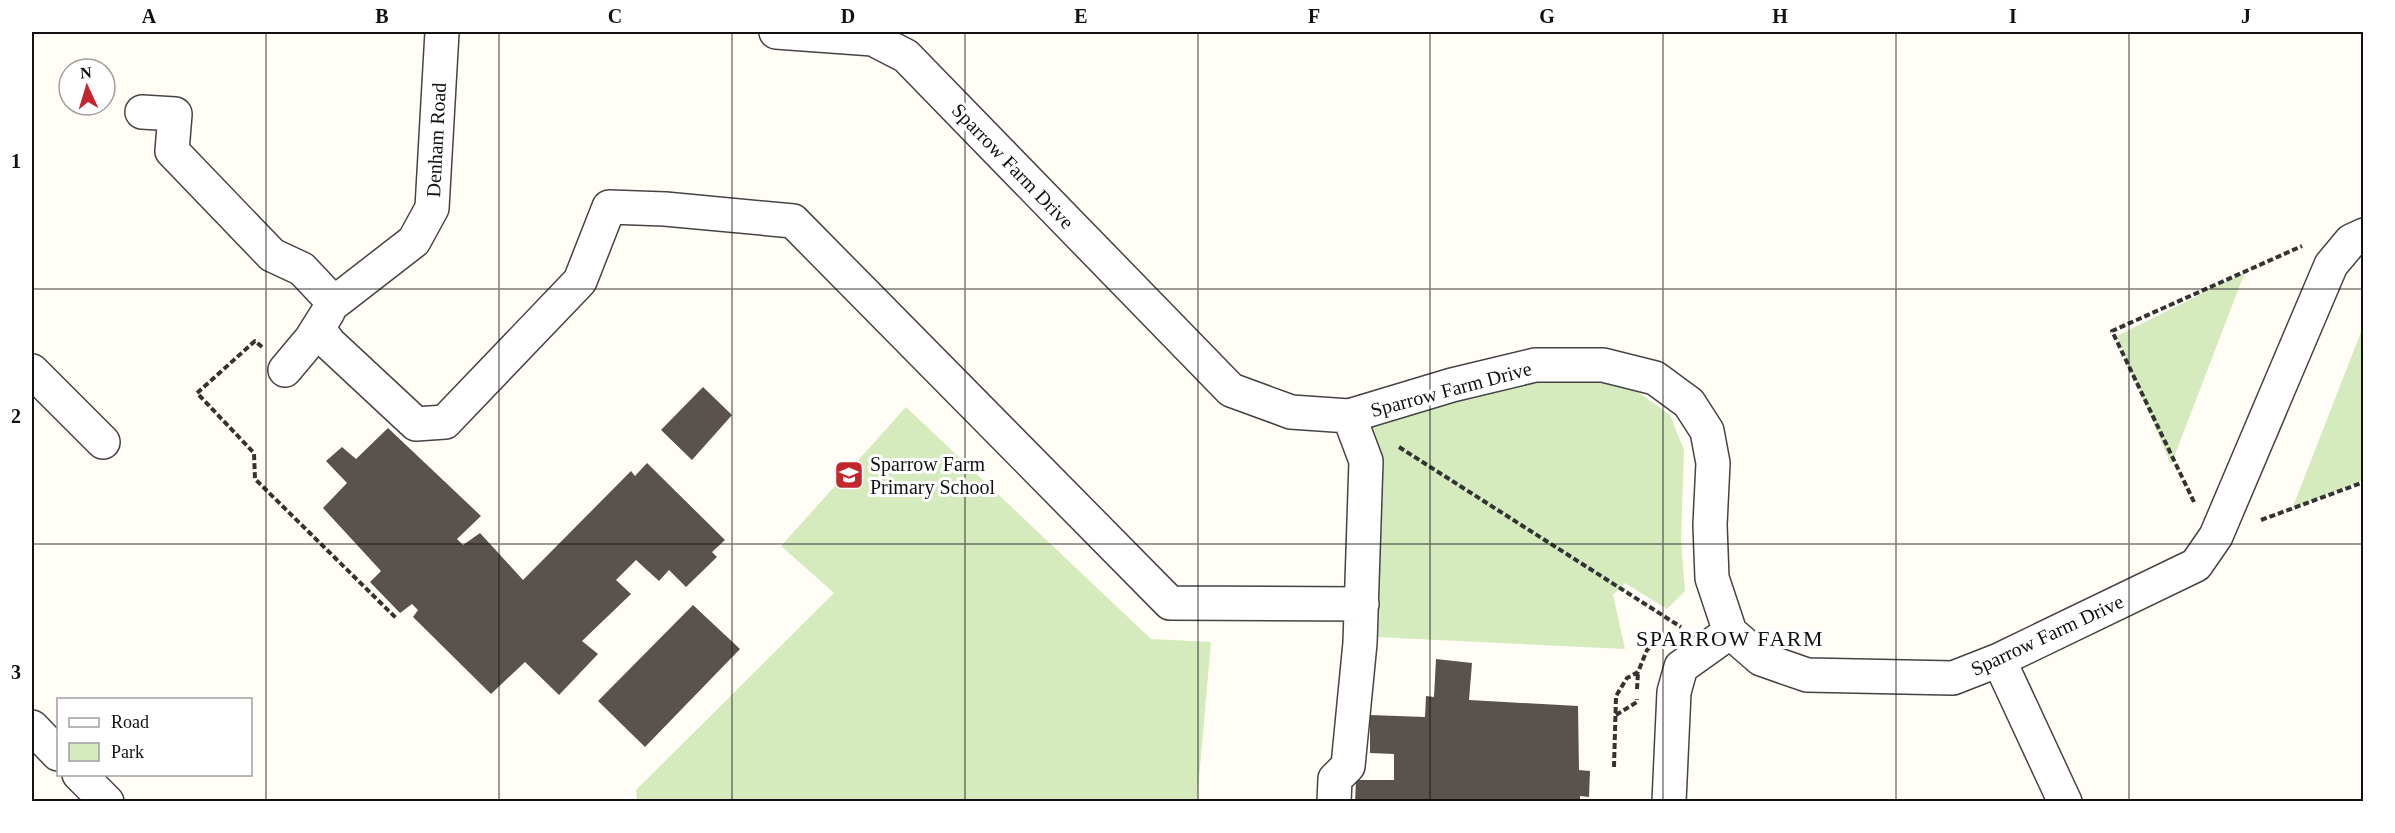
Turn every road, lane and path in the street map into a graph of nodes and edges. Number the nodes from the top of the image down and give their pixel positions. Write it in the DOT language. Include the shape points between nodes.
graph roads {
  1 [pos="442,32"];
  2 [pos="776,32"];
  3 [pos="142,112"];
  4 [pos="2357,238"];
  5 [pos="326,315"];
  6 [pos="277,362"];
  7 [pos="32,371"];
  8 [pos="1349,416"];
  9 [pos="103,442"];
  10 [pos="2364,482"];
  11 [pos="2216,536"];
  12 [pos="1362,604"];
  13 [pos="396,618"];
  14 [pos="1730,632"];
  15 [pos="1660,637"];
  16 [pos="1999,660"];
  17 [pos="1638,672"];
  18 [pos="1616,715"];
  19 [pos="32,727"];
  20 [pos="57,753"];
  21 [pos="1614,767"];
  22 [pos="82,776"];
  23 [pos="107,801"];
  24 [pos="1334,801"];
  25 [pos="1669,801"];
  26 [pos="2065,801"];
  1 -- 5 [label="street, Denham Road" via="432,208 414,241"];
  2 -- 8 [label="street, Sparrow Farm Drive" via="873,39 906,56 1231,390 1292,412"];
  3 -- 5 [label="street" via="187,114 172,151 272,255 302,269"];
  4 -- 11 [label="street, Sparrow Farm Drive" via="2331,265"];
  4 -- 11 [label="path" via="2326,235 2112,331 2203,519"];
  5 -- 6 [label="street, Denham Road"];
  5 -- 12 [label="street" via="329,343 416,424 445,422 580,281 609,207 794,221 1170,603"];
  6 -- 13 [label="path" via="255,341 197,393 254,453 255,478"];
  7 -- 9 [label="street"];
  8 -- 12 [label="street" via="1366,461"];
  8 -- 14 [label="path" via="1694,635"];
  8 -- 14 [label="street, Sparrow Farm Drive" via="1535,365 1603,365 1655,378 1689,403 1707,431 1713,463 1712,578"];
  10 -- 11 [label="path"];
  11 -- 16 [label="street, Sparrow Farm Drive" via="2196,565"];
  12 -- 24 [label="street" via="1348,766 1335,779"];
  14 -- 16 [label="street, Sparrow Farm Drive" via="1761,659 1807,675 1953,678"];
  14 -- 25 [label="street" via="1682,667 1674,692"];
  15 -- 17 [label="path" via="1647,650"];
  16 -- 26 [label="street"];
  17 -- 18 [label="path" via="1627,678 1616,696"];
  17 -- 18 [label="path" via="1637,702"];
  18 -- 21 [label="path"];
  19 -- 20 [label="street"];
  22 -- 23 [label="street"];
}
